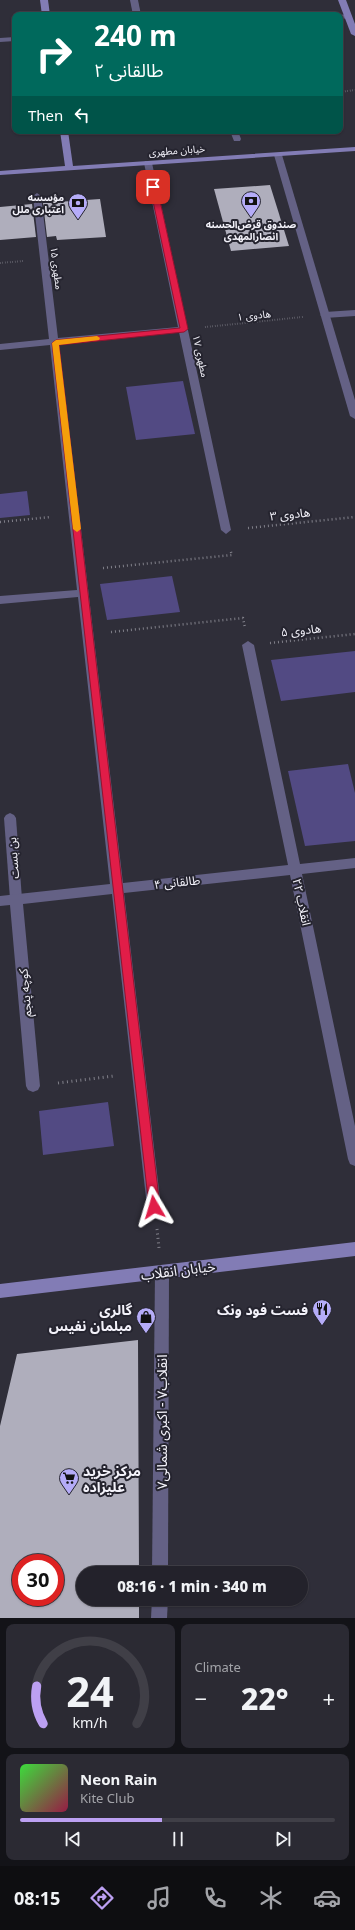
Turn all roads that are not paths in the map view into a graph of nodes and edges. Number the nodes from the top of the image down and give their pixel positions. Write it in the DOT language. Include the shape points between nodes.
graph roads {
  1 [pos="44,0"];
  2 [pos="134,0"];
  3 [pos="342,0"];
  4 [pos="46,12"];
  5 [pos="136,12"];
  6 [pos="348,16"];
  7 [pos="343,17"];
  8 [pos="355,34"];
  9 [pos="12,39"];
  10 [pos="0,40"];
  11 [pos="64,134"];
  12 [pos="235,134"];
  13 [pos="237,140"];
  14 [pos="355,149"];
  15 [pos="278,154"];
  16 [pos="148,163"];
  17 [pos="69,168"];
  18 [pos="0,173"];
  19 [pos="38,196"];
  20 [pos="355,313"];
  21 [pos="325,315"];
  22 [pos="184,329"];
  23 [pos="56,343"];
  24 [pos="0,347"];
  25 [pos="355,416"];
  26 [pos="226,530"];
  27 [pos="84,593"];
  28 [pos="0,600"];
  29 [pos="248,645"];
  30 [pos="10,818"];
  31 [pos="355,863"];
  32 [pos="295,869"];
  33 [pos="118,888"];
  34 [pos="16,899"];
  35 [pos="0,901"];
  36 [pos="34,1086"];
  37 [pos="355,1159"];
  38 [pos="154,1207"];
  39 [pos="355,1249"];
  40 [pos="162,1272"];
  41 [pos="0,1291"];
  42 [pos="160,1566"];
  43 [pos="160,1606"];
  44 [pos="159,1618"];
  1 -- 4 [label="main road"];
  2 -- 5 [label="street"];
  3 -- 6 [label="main road"];
  6 -- 7 [label="street"];
  6 -- 8 [label="main road"];
  9 -- 10 [label="street"];
  11 -- 17 [label="main road"];
  12 -- 13 [label="street"];
  14 -- 15 [label="main road, خیابان مطهری"];
  15 -- 16 [label="main road, خیابان مطهری"];
  15 -- 21 [label="street"];
  16 -- 17 [label="main road, خیابان مطهری"];
  16 -- 22 [label="street, مطهری ۱۷"];
  17 -- 18 [label="main road, خیابان مطهری"];
  19 -- 23 [label="street, مطهری ۱۵"];
  20 -- 21 [label="street"];
  21 -- 25 [label="street"];
  22 -- 23 [label="street"];
  22 -- 26 [label="street, مطهری ۱۷"];
  23 -- 24 [label="street"];
  23 -- 27 [label="street, مطهری ۱۵"];
  27 -- 28 [label="street"];
  27 -- 33 [label="street, مطهری ۱۵"];
  29 -- 32 [label="street, انقلاب ۲۲"];
  30 -- 34 [label="street, بن بست"];
  31 -- 32 [label="street, طالقانی ۴"];
  32 -- 33 [label="street, طالقانی ۴"];
  32 -- 37 [label="street, انقلاب ۲۲"];
  33 -- 34 [label="street, طالقانی ۴"];
  33 -- 38 [label="street, مطهری ۱۵"];
  34 -- 35 [label="street, طالقانی ۴"];
  34 -- 36 [label="street, کوچه پنجم"];
  39 -- 40 [label="main road, خیابان انقلاب"];
  40 -- 41 [label="main road, خیابان انقلاب"];
  40 -- 42 [label="street, انقلاب۷ - اکبری شمالی۷"];
  43 -- 44 [label="street"];
}
